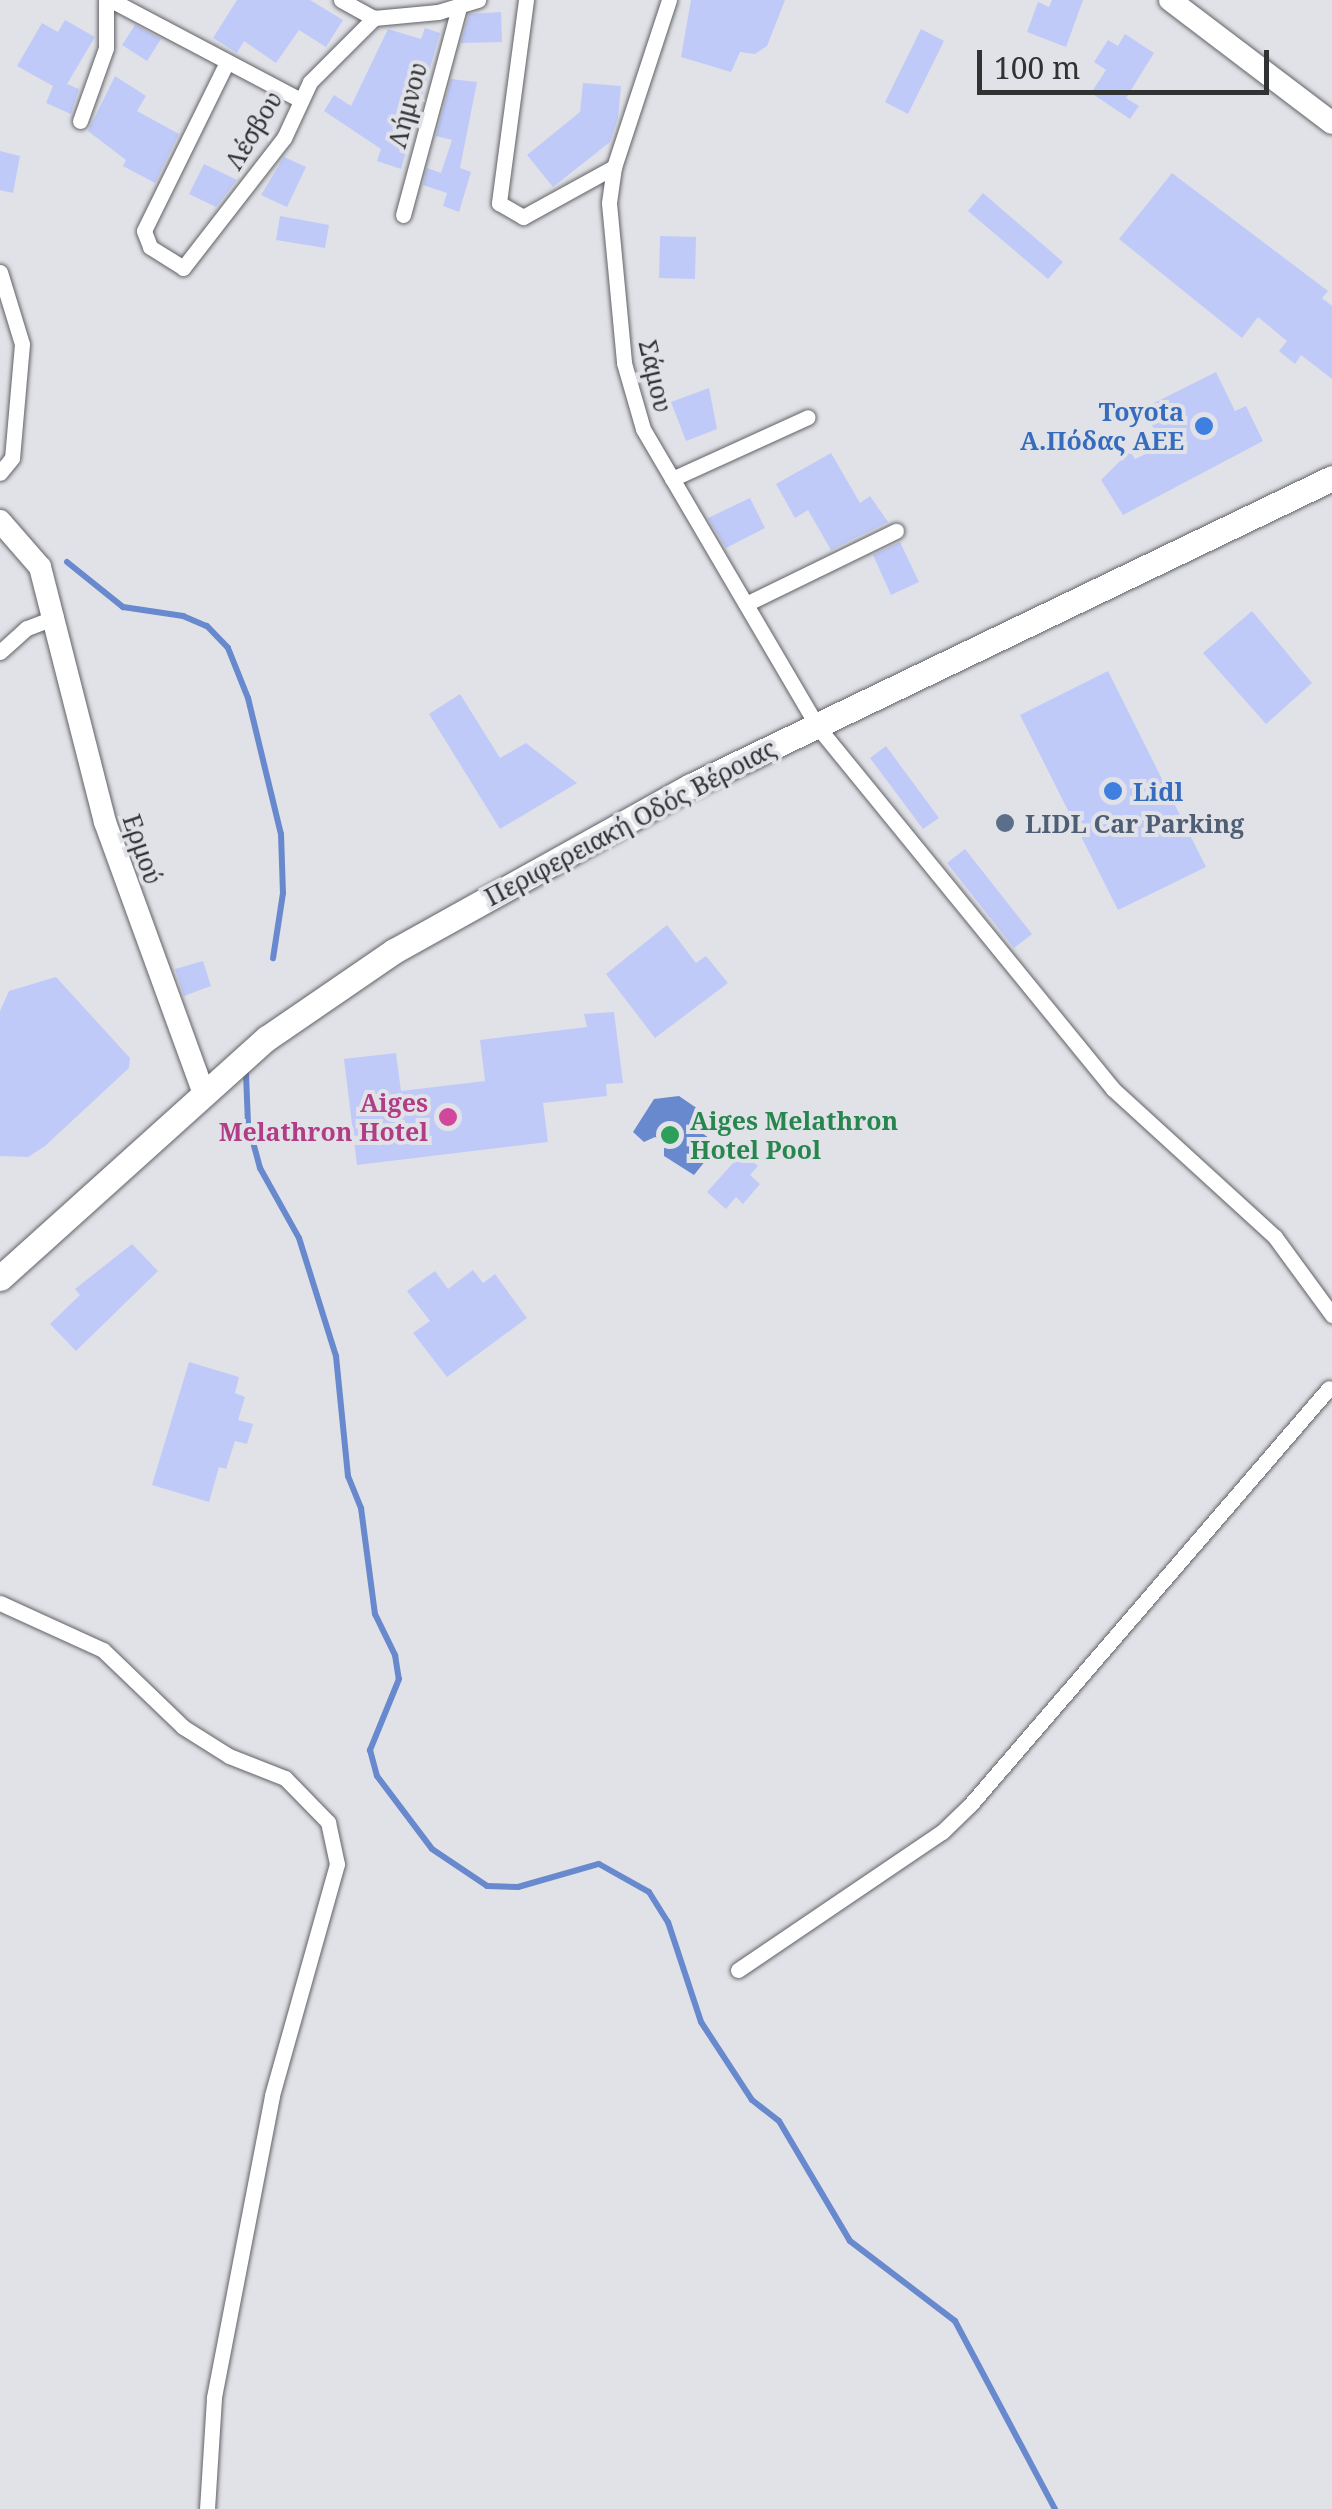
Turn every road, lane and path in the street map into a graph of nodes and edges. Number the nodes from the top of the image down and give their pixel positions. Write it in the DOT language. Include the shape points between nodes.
graph roads {
  1 [pos="108,0"];
  2 [pos="341,0"];
  3 [pos="478,0"];
  4 [pos="526,0"];
  5 [pos="668,0"];
  6 [pos="1181,3"];
  7 [pos="459,8"];
  8 [pos="374,18"];
  9 [pos="226,62"];
  10 [pos="301,100"];
  11 [pos="80,121"];
  12 [pos="1332,123"];
  13 [pos="614,167"];
  14 [pos="402,215"];
  15 [pos="0,272"];
  16 [pos="808,417"];
  17 [pos="0,473"];
  18 [pos="672,478"];
  19 [pos="1332,478"];
  20 [pos="0,522"];
  21 [pos="896,532"];
  22 [pos="746,604"];
  23 [pos="56,617"];
  24 [pos="0,652"];
  25 [pos="816,726"];
  26 [pos="204,1091"];
  27 [pos="0,1278"];
  28 [pos="1332,1315"];
  29 [pos="1331,1387"];
  30 [pos="0,1603"];
  31 [pos="738,1970"];
  32 [pos="208,2509"];
  1 -- 9 [label="street"];
  1 -- 11 [label="street" via="106,48"];
  2 -- 8 [label="street"];
  3 -- 7 [label="street"];
  4 -- 13 [label="street" via="499,203 523,217"];
  5 -- 13 [label="street, Σάμου"];
  6 -- 12 [label="street"];
  7 -- 8 [label="street"];
  7 -- 14 [label="street, Λήμνου"];
  8 -- 10 [label="street, Λέσβου" via="310,82"];
  9 -- 10 [label="street"];
  9 -- 10 [label="street, Λέσβου" via="191,144 146,221 150,248 178,267 196,259 220,227 284,138"];
  13 -- 18 [label="street, Σάμου" via="609,203 624,363 643,429"];
  15 -- 17 [label="street" via="22,344 12,458"];
  16 -- 18 [label="street"];
  18 -- 22 [label="street, Σάμου"];
  19 -- 25 [label="main road, Περιφερειακή Οδός Βέροιας"];
  20 -- 23 [label="street, Ερμού" via="40,567"];
  21 -- 22 [label="street"];
  22 -- 25 [label="street, Σάμου"];
  23 -- 24 [label="street" via="27,628"];
  23 -- 26 [label="street, Ερμού" via="74,720 105,822"];
  25 -- 26 [label="main road, Περιφερειακή Οδός Βέροιας" via="691,786 394,951 267,1038"];
  25 -- 28 [label="street, Σάμου" via="1113,1090 1275,1237"];
  26 -- 27 [label="main road, Περιφερειακή Οδός Βέροιας"];
  29 -- 31 [label="street" via="970,1806 942,1832"];
  30 -- 32 [label="street" via="103,1650 183,1728 286,1778 328,1822 336,1864 272,2096 217,2382"];
}
